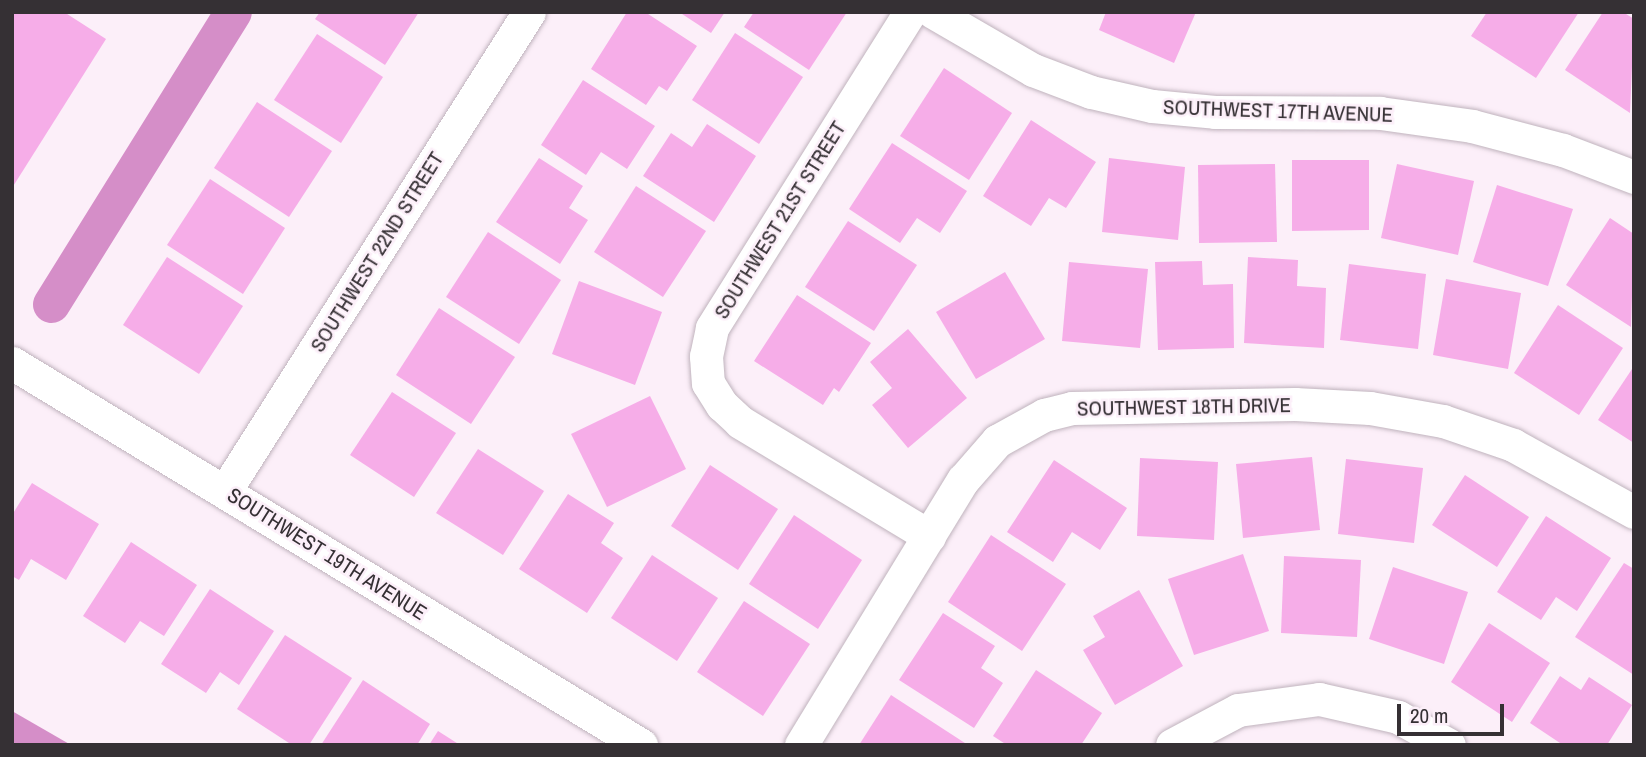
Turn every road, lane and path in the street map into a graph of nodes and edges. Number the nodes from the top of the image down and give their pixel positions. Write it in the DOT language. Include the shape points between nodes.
graph roads {
  1 [pos="529,12"];
  2 [pos="910,12"];
  3 [pos="933,12"];
  4 [pos="1634,177"];
  5 [pos="12,363"];
  6 [pos="225,491"];
  7 [pos="1634,512"];
  8 [pos="929,536"];
  9 [pos="641,745"];
  10 [pos="801,745"];
  11 [pos="1172,745"];
  12 [pos="1449,745"];
  1 -- 6 [label="street, SOUTHWEST 22ND STREET"];
  2 -- 8 [label="street, SOUTHWEST 21ST STREET" via="712,328 706,356 708,383 740,422"];
  3 -- 4 [label="street, SOUTHWEST 17TH AVENUE" via="1033,70 1152,106 1215,112 1380,113 1472,126 1563,150"];
  5 -- 6 [label="street, SOUTHWEST 19TH AVENUE"];
  6 -- 9 [label="street, SOUTHWEST 19TH AVENUE"];
  7 -- 8 [label="street, SOUTHWEST 18TH DRIVE" via="1513,445 1430,419 1370,408 1295,404 1072,408 1019,426 997,441 962,480"];
  8 -- 10 [label="street, SOUTHWEST 18TH DRIVE"];
  11 -- 12 [label="street" via="1238,710 1318,699 1385,712"];
}
